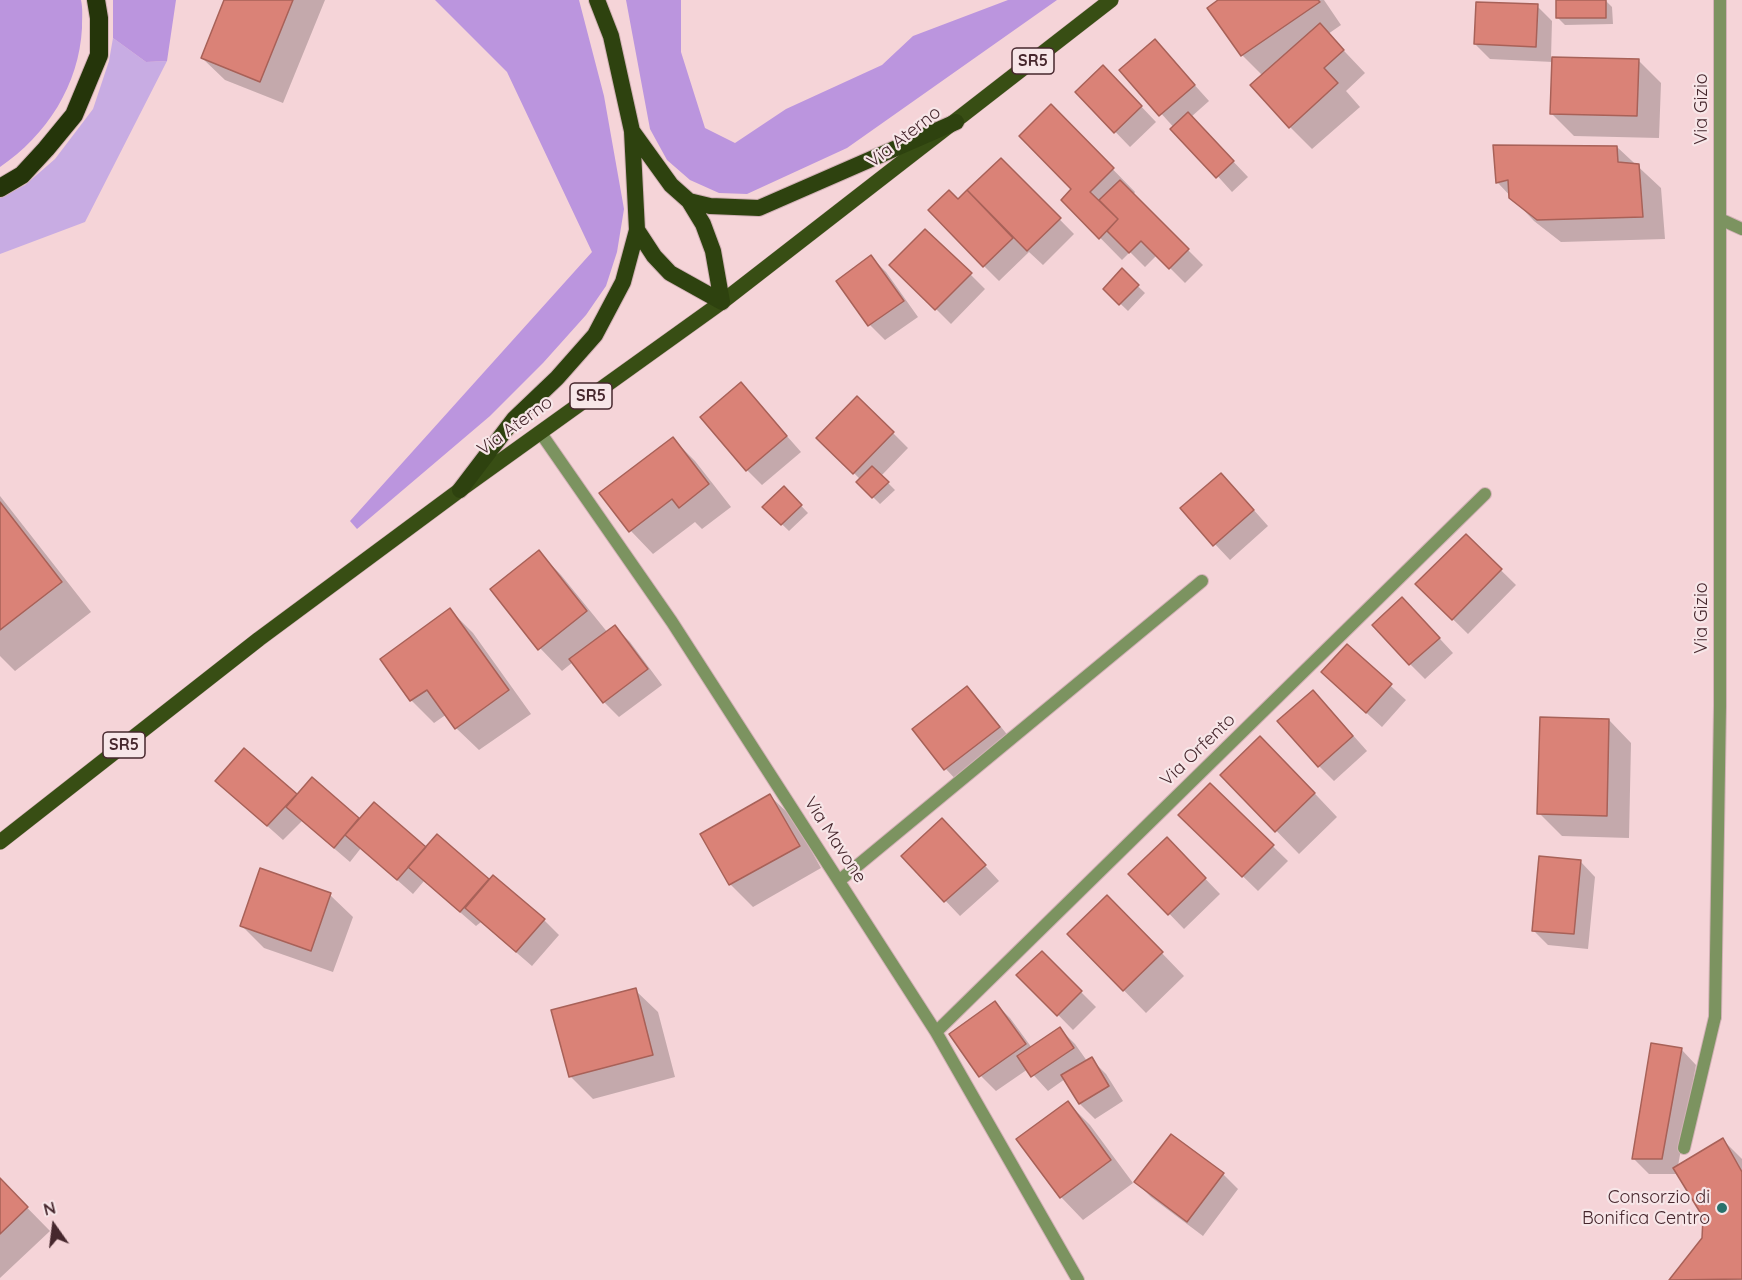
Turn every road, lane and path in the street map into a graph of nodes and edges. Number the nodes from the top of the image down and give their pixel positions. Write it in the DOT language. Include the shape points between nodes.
graph roads {
  1 [pos="96,0"];
  2 [pos="597,0"];
  3 [pos="608,0"];
  4 [pos="1111,0"];
  5 [pos="1720,0"];
  6 [pos="610,36"];
  7 [pos="956,122"];
  8 [pos="632,131"];
  9 [pos="0,188"];
  10 [pos="689,201"];
  11 [pos="1720,219"];
  12 [pos="1742,229"];
  13 [pos="637,230"];
  14 [pos="722,302"];
  15 [pos="540,432"];
  16 [pos="460,490"];
  17 [pos="1485,494"];
  18 [pos="1202,581"];
  19 [pos="0,842"];
  20 [pos="840,880"];
  21 [pos="936,1032"];
  22 [pos="1684,1148"];
  23 [pos="1078,1280"];
  1 -- 9 [label="highway" via="99,55 74,115 22,175"];
  2 -- 6 [label="highway"];
  3 -- 6 [label="highway"];
  4 -- 7 [label="main road, Via Aterno / SR5"];
  5 -- 11 [label="street, Via Gizio"];
  6 -- 8 [label="highway"];
  7 -- 10 [label="highway" via="759,208"];
  7 -- 14 [label="main road, Via Aterno / SR5"];
  8 -- 10 [label="highway" via="671,185"];
  8 -- 13 [label="highway"];
  10 -- 14 [label="highway" via="713,251"];
  11 -- 12 [label="street"];
  11 -- 22 [label="street, Via Gizio" via="1720,706 1714,1017"];
  13 -- 14 [label="highway" via="670,273"];
  13 -- 16 [label="highway" via="623,282 595,335 514,419"];
  14 -- 15 [label="main road, Via Aterno / SR5"];
  15 -- 16 [label="main road, Via Aterno / SR5"];
  15 -- 20 [label="street, Via Mavone" via="672,622"];
  16 -- 19 [label="main road, Via Aterno / SR5" via="259,639"];
  17 -- 21 [label="street, Via Orfento"];
  18 -- 20 [label="street"];
  20 -- 21 [label="street, Via Mavone"];
  21 -- 23 [label="street, Via Mavone"];
}
